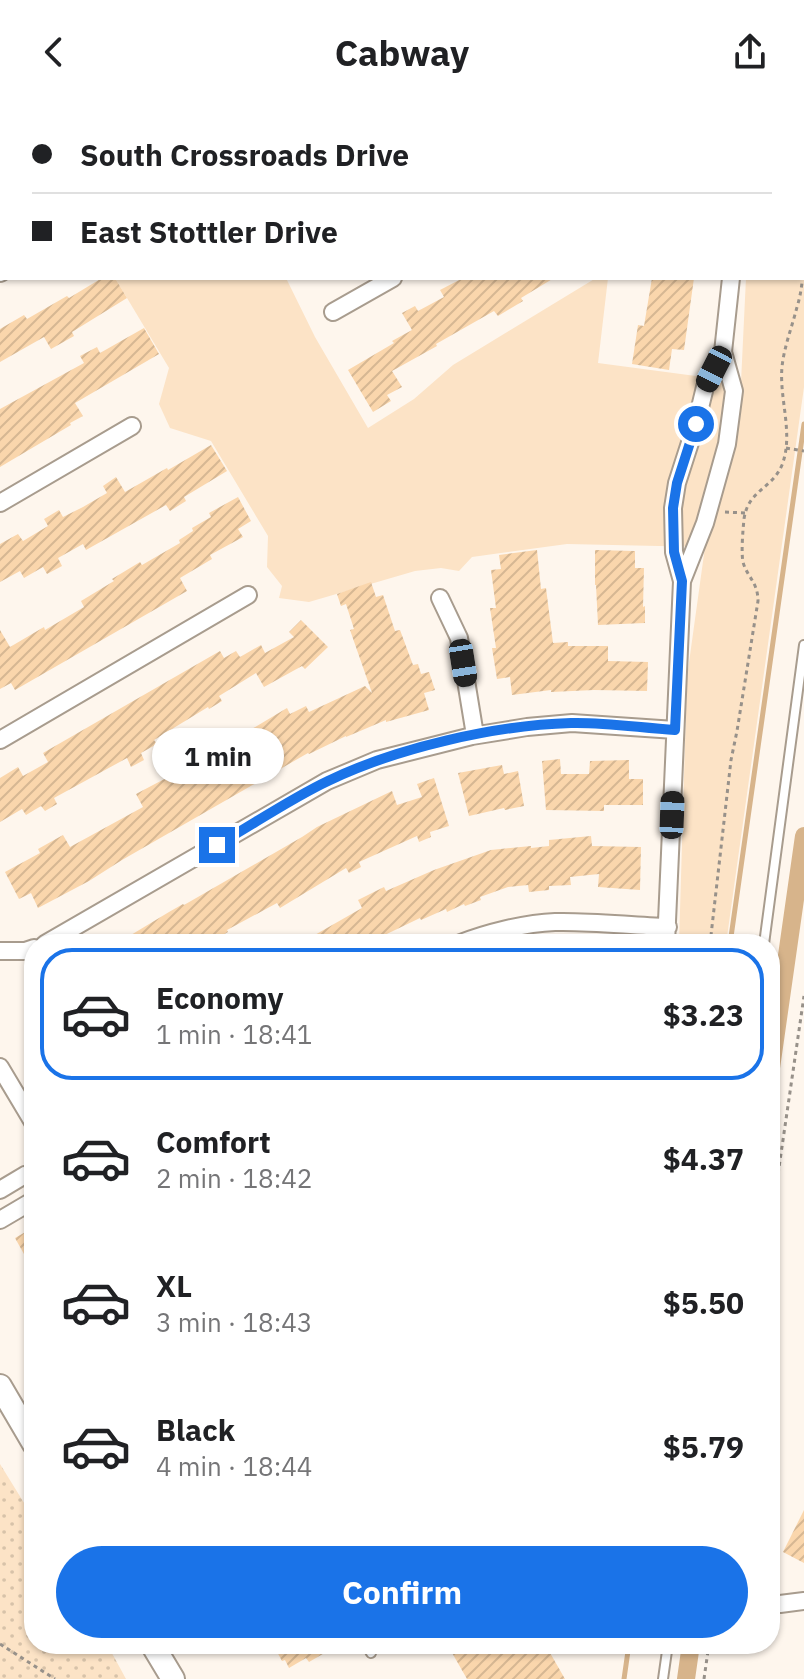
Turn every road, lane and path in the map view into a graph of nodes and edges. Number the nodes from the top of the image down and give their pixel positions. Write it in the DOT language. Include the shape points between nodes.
graph roads {
  1 [pos="389,280"];
  2 [pos="731,280"];
  3 [pos="802,280"];
  4 [pos="333,312"];
  5 [pos="723,352"];
  6 [pos="132,426"];
  7 [pos="788,448"];
  8 [pos="804,451"];
  9 [pos="0,503"];
  10 [pos="682,581"];
  11 [pos="248,595"];
  12 [pos="440,598"];
  13 [pos="804,645"];
  14 [pos="675,730"];
  15 [pos="475,735"];
  16 [pos="0,740"];
  17 [pos="62,934"];
  18 [pos="490,934"];
  19 [pos="651,934"];
  20 [pos="667,934"];
  21 [pos="711,934"];
  22 [pos="765,934"];
  23 [pos="0,951"];
  24 [pos="24,951"];
  25 [pos="804,996"];
  26 [pos="0,1067"];
  27 [pos="24,1107"];
  28 [pos="780,1160"];
  29 [pos="24,1176"];
  30 [pos="0,1190"];
  31 [pos="24,1206"];
  32 [pos="0,1220"];
  33 [pos="0,1386"];
  34 [pos="24,1427"];
  35 [pos="804,1601"];
  36 [pos="780,1604"];
  37 [pos="0,1644"];
  38 [pos="158,1654"];
  39 [pos="667,1654"];
  40 [pos="708,1654"];
  41 [pos="55,1679"];
  42 [pos="173,1679"];
  43 [pos="663,1679"];
  44 [pos="704,1679"];
  1 -- 4 [label="street"];
  2 -- 5 [label="street"];
  3 -- 7 [label="path" via="782,367"];
  5 -- 10 [label="street" via="734,391 727,444"];
  5 -- 10 [label="street" via="705,387 677,483 674,552"];
  6 -- 9 [label="street"];
  7 -- 8 [label="path"];
  7 -- 21 [label="path" via="776,476 751,499 744,522 743,562 758,601 731,760"];
  10 -- 14 [label="street"];
  11 -- 16 [label="street"];
  12 -- 15 [label="street" via="459,638"];
  13 -- 22 [label="lane"];
  14 -- 15 [label="street" via="572,723"];
  14 -- 20 [label="street"];
  15 -- 17 [label="street" via="377,760 327,781"];
  18 -- 19 [label="street" via="554,922"];
  23 -- 24 [label="street"];
  25 -- 28 [label="path"];
  26 -- 27 [label="street"];
  29 -- 30 [label="street"];
  31 -- 32 [label="street"];
  33 -- 34 [label="main road"];
  35 -- 36 [label="street"];
  37 -- 41 [label="path"];
  38 -- 42 [label="main road"];
  39 -- 43 [label="lane"];
  40 -- 44 [label="path"];
}
